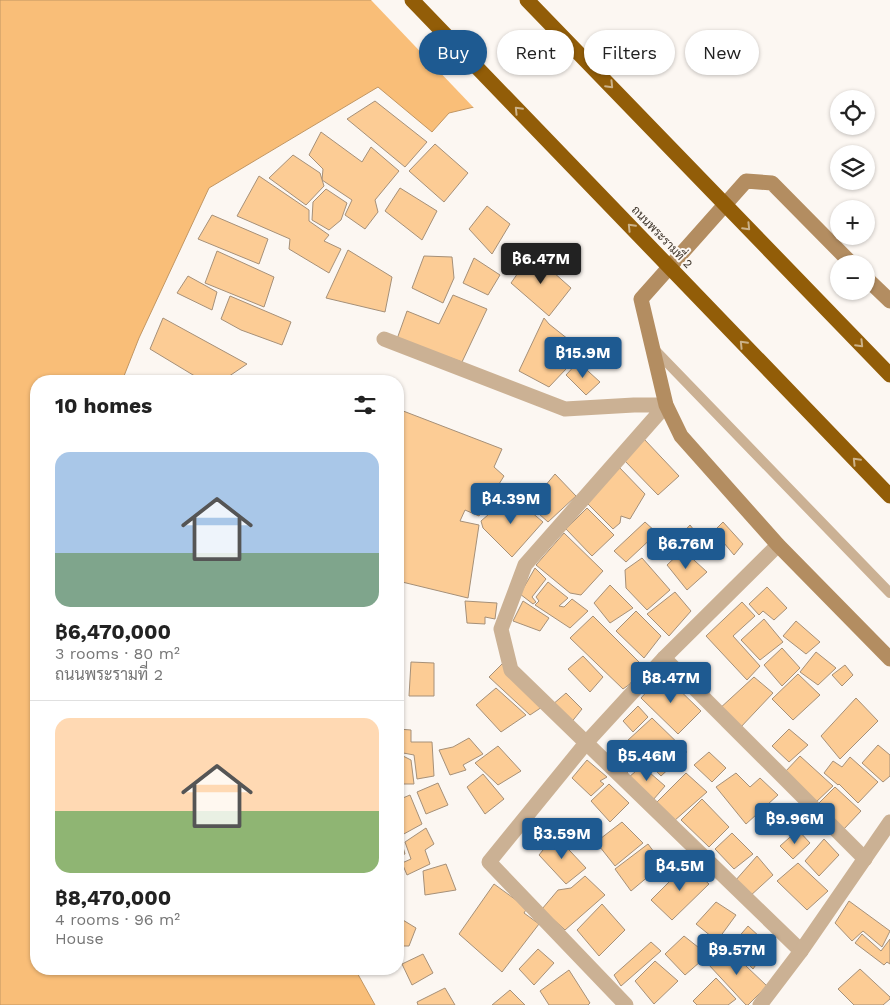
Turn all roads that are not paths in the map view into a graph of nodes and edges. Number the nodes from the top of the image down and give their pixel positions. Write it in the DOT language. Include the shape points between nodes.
graph roads {
  1 [pos="412,0"];
  2 [pos="527,0"];
  3 [pos="843,255"];
  4 [pos="875,287"];
  5 [pos="890,302"];
  6 [pos="384,339"];
  7 [pos="654,349"];
  8 [pos="890,375"];
  9 [pos="666,405"];
  10 [pos="890,496"];
  11 [pos="778,545"];
  12 [pos="890,592"];
  13 [pos="664,658"];
  14 [pos="890,659"];
  15 [pos="586,743"];
  16 [pos="890,822"];
  17 [pos="865,859"];
  18 [pos="801,951"];
  19 [pos="626,1005"];
  20 [pos="760,1005"];
  10 -- 1 [label="highway, ถนนพระรามที่ 2, one-way, bridge"];
  2 -- 8 [label="highway, one-way, bridge"];
  3 -- 7 [label="street" via="772,183 746,181 641,299"];
  4 -- 5 [label="street"];
  6 -- 9 [label="street" via="565,409"];
  7 -- 9 [label="street"];
  7 -- 12 [label="lane"];
  9 -- 11 [label="street" via="681,436"];
  9 -- 15 [label="street" via="525,565 501,629 510,670"];
  11 -- 13 [label="street"];
  11 -- 14 [label="street"];
  13 -- 15 [label="street"];
  13 -- 17 [label="street"];
  15 -- 18 [label="street"];
  15 -- 19 [label="street" via="489,862"];
  16 -- 17 [label="street"];
  17 -- 18 [label="street"];
  18 -- 20 [label="street"];
}
